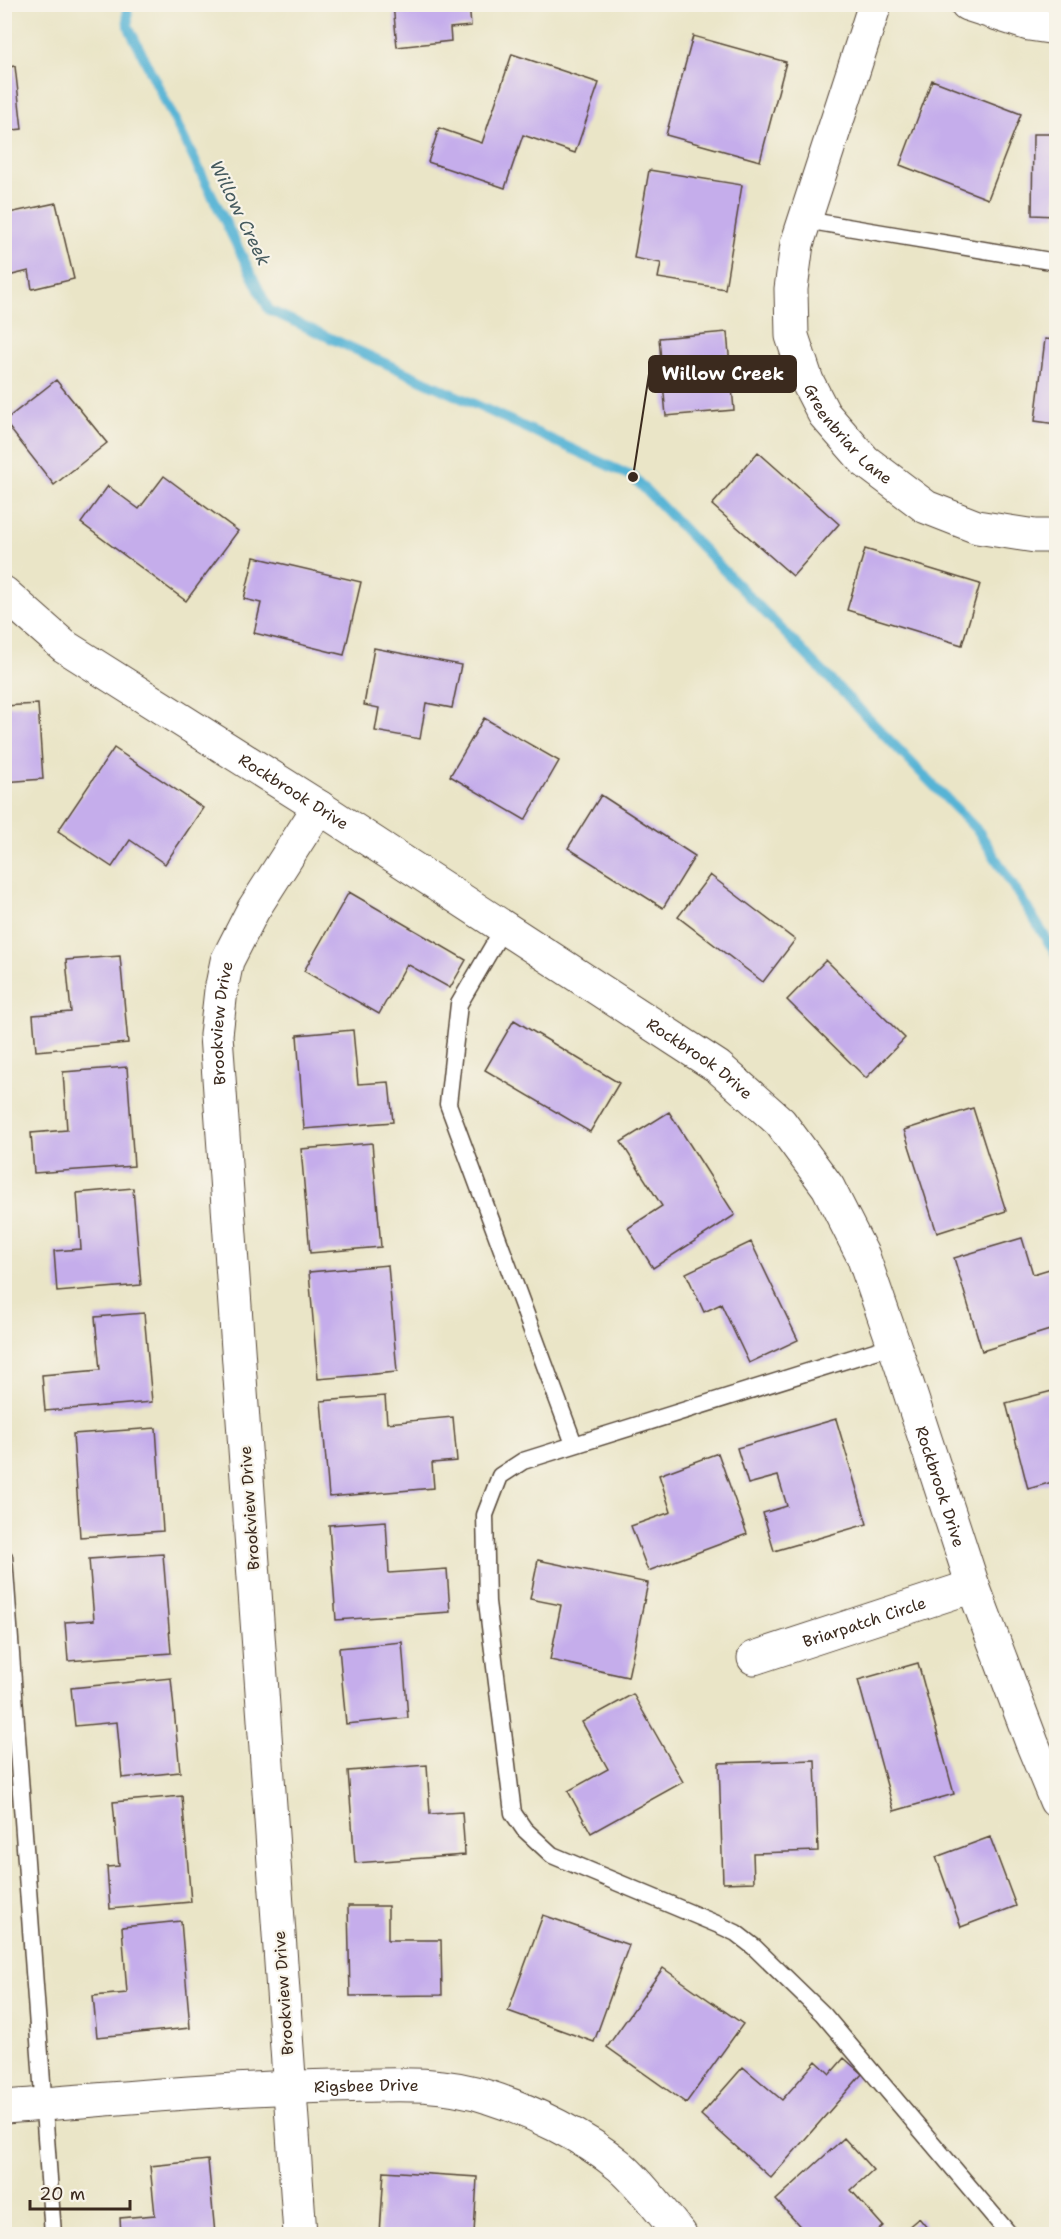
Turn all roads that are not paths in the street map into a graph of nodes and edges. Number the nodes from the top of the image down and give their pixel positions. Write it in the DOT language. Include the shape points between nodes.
graph roads {
  1 [pos="875,4"];
  2 [pos="967,4"];
  3 [pos="1056,28"];
  4 [pos="805,220"];
  5 [pos="1056,262"];
  6 [pos="1056,536"];
  7 [pos="4,593"];
  8 [pos="319,807"];
  9 [pos="504,927"];
  10 [pos="894,1345"];
  11 [pos="574,1444"];
  12 [pos="4,1557"];
  13 [pos="973,1586"];
  14 [pos="754,1658"];
  15 [pos="1056,1801"];
  16 [pos="289,2087"];
  17 [pos="44,2104"];
  18 [pos="4,2107"];
  19 [pos="53,2235"];
  20 [pos="300,2235"];
  21 [pos="680,2235"];
  22 [pos="1009,2235"];
  1 -- 4 [label="street, Greenbriar Lane"];
  2 -- 3 [label="street" via="1029,24"];
  4 -- 5 [label="lane"];
  4 -- 6 [label="street, Greenbriar Lane" via="797,244 791,289 792,336 807,381 824,414 865,461 926,507 977,527"];
  7 -- 8 [label="street, Rockbrook Drive" via="64,646"];
  8 -- 9 [label="street, Rockbrook Drive"];
  8 -- 16 [label="street, Brookview Drive" via="253,910 227,962 216,1035"];
  9 -- 10 [label="street, Rockbrook Drive" via="718,1067 780,1122 828,1187 863,1256"];
  9 -- 11 [label="lane" via="459,1004 448,1104"];
  10 -- 11 [label="lane"];
  10 -- 13 [label="street, Rockbrook Drive"];
  11 -- 22 [label="lane" via="523,1461 500,1476 485,1515 487,1602 513,1813 552,1855 719,1925 754,1947 823,2014"];
  12 -- 17 [label="lane"];
  13 -- 14 [label="street, Briarpatch Circle"];
  13 -- 15 [label="street, Rockbrook Drive"];
  16 -- 17 [label="street, Rigsbee Drive"];
  16 -- 20 [label="street, Brookview Drive"];
  16 -- 21 [label="street, Rigsbee Drive" via="440,2086 488,2097 593,2146 621,2167"];
  17 -- 18 [label="street, Rigsbee Drive"];
  17 -- 19 [label="lane"];
}
